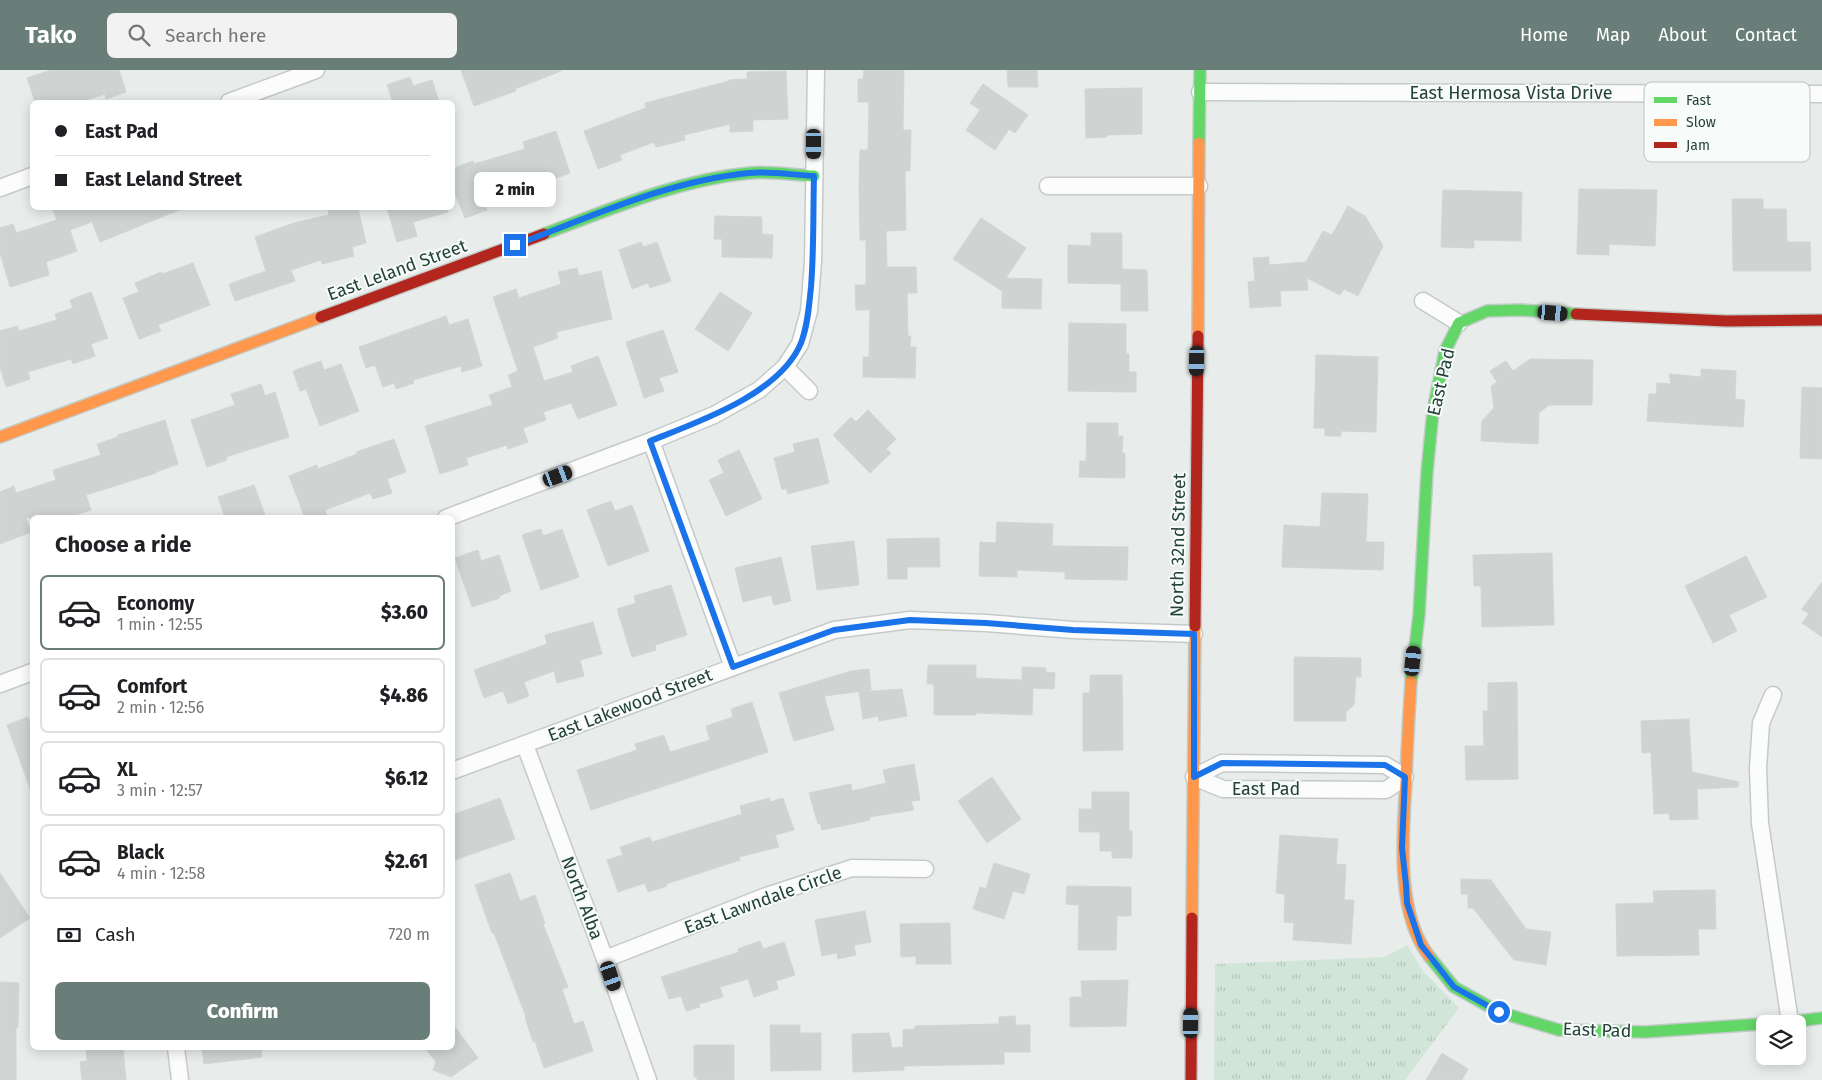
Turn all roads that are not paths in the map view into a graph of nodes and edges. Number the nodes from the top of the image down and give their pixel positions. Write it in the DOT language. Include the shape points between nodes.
graph roads {
  1 [pos="316,70"];
  2 [pos="816,70"];
  3 [pos="1200,70"];
  4 [pos="1200,92"];
  5 [pos="1644,93"];
  6 [pos="234,100"];
  7 [pos="814,176"];
  8 [pos="30,177"];
  9 [pos="1048,186"];
  10 [pos="1199,186"];
  11 [pos="0,188"];
  12 [pos="1423,301"];
  13 [pos="1822,320"];
  14 [pos="1459,323"];
  15 [pos="785,367"];
  16 [pos="809,392"];
  17 [pos="0,437"];
  18 [pos="650,441"];
  19 [pos="454,515"];
  20 [pos="1194,634"];
  21 [pos="733,667"];
  22 [pos="30,673"];
  23 [pos="0,684"];
  24 [pos="1772,694"];
  25 [pos="525,745"];
  26 [pos="455,770"];
  27 [pos="1194,777"];
  28 [pos="1405,777"];
  29 [pos="925,869"];
  30 [pos="605,959"];
  31 [pos="1789,1015"];
  32 [pos="1822,1018"];
  33 [pos="1806,1020"];
  34 [pos="1756,1024"];
  35 [pos="176,1050"];
  36 [pos="180,1080"];
  37 [pos="648,1080"];
  38 [pos="1191,1080"];
  1 -- 6 [label="street"];
  2 -- 7 [label="street"];
  3 -- 4 [label="street, North 32nd Street"];
  4 -- 5 [label="street, East Hermosa Vista Drive"];
  4 -- 10 [label="street, North 32nd Street"];
  7 -- 15 [label="street" via="809,312 800,344"];
  7 -- 17 [label="street, East Leland Street" via="751,173 701,180 644,197"];
  8 -- 11 [label="street"];
  9 -- 10 [label="street"];
  10 -- 20 [label="street, North 32nd Street"];
  12 -- 14 [label="street"];
  13 -- 14 [label="street" via="1726,321 1520,310 1487,312"];
  14 -- 28 [label="street, East Pad" via="1445,350 1433,411"];
  15 -- 16 [label="street"];
  15 -- 18 [label="street" via="760,390 714,415"];
  18 -- 19 [label="street"];
  18 -- 21 [label="street"];
  20 -- 21 [label="street, East Lakewood Street" via="910,620 834,630"];
  20 -- 27 [label="street, North 32nd Street"];
  21 -- 25 [label="street, East Lakewood Street"];
  22 -- 23 [label="street"];
  24 -- 31 [label="street" via="1761,723 1758,768 1760,823"];
  25 -- 26 [label="street, East Lakewood Street"];
  25 -- 30 [label="street, North Alba"];
  27 -- 28 [label="street, East Pad" via="1222,789 1377,790 1386,790"];
  27 -- 28 [label="street, East Pad" via="1222,763 1385,765"];
  27 -- 38 [label="street, North 32nd Street"];
  28 -- 34 [label="street, East Pad" via="1402,848 1407,903 1421,945 1454,987 1499,1012 1559,1030 1645,1032"];
  29 -- 30 [label="street, East Lawndale Circle" via="852,868 770,894"];
  30 -- 37 [label="street, North Alba"];
  32 -- 33 [label="street, East Pad"];
  35 -- 36 [label="street"];
}
